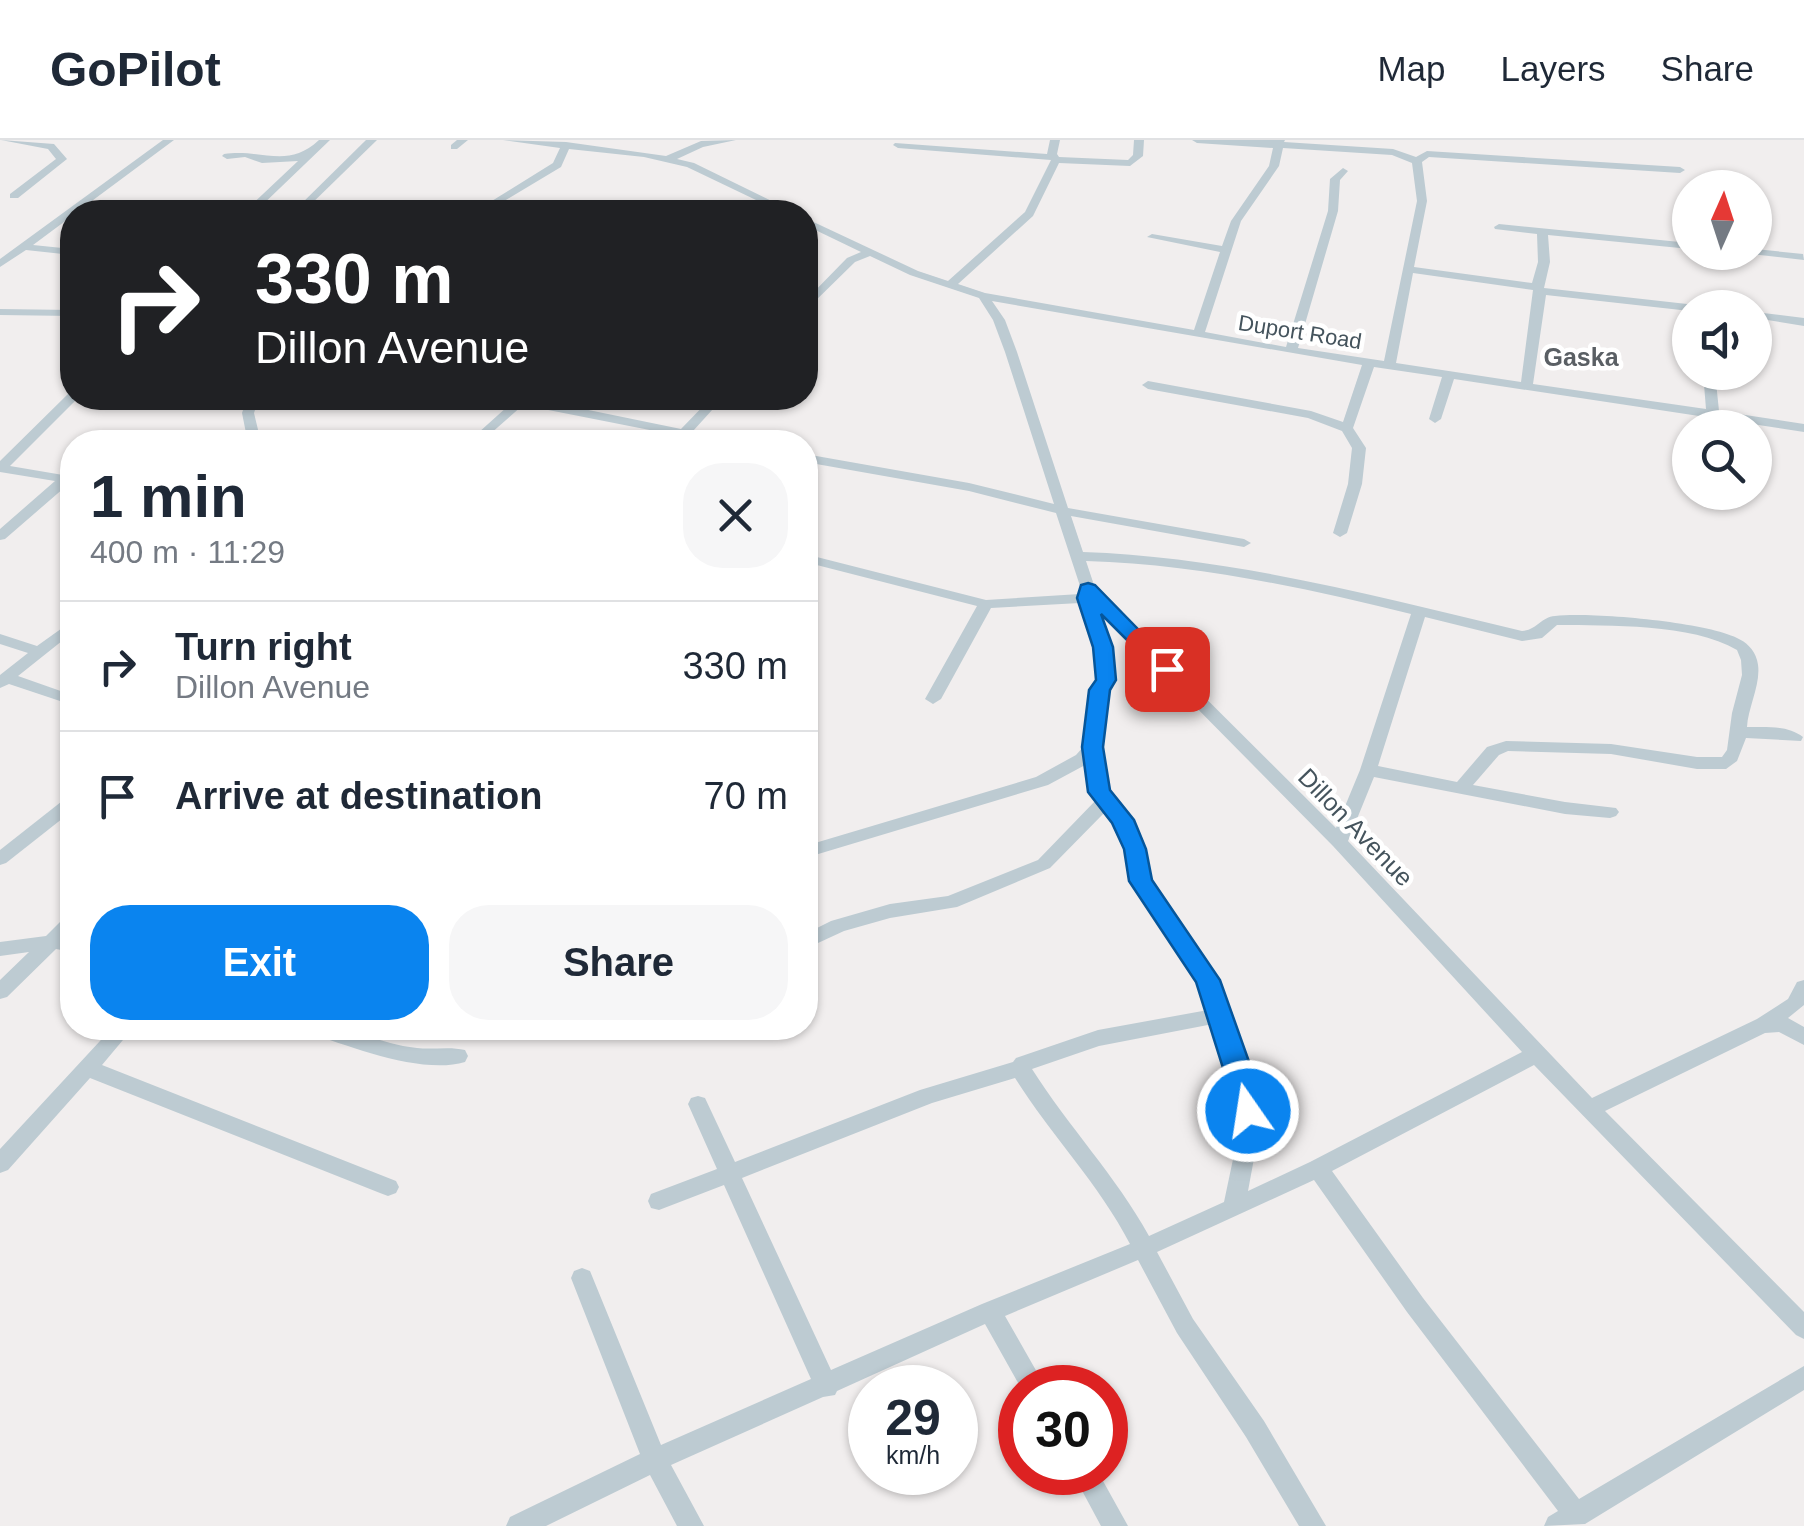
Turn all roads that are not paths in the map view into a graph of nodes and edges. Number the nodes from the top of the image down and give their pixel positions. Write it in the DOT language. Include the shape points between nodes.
graph roads {
  1 [pos="169,140"];
  2 [pos="325,140"];
  3 [pos="372,140"];
  4 [pos="508,140"];
  5 [pos="521,140"];
  6 [pos="730,140"];
  7 [pos="1055,140"];
  8 [pos="1139,140"];
  9 [pos="1197,140"];
  10 [pos="1426,140"];
  11 [pos="17,141"];
  12 [pos="1280,142"];
  13 [pos="587,143"];
  14 [pos="566,145"];
  15 [pos="898,145"];
  16 [pos="227,156"];
  17 [pos="306,157"];
  18 [pos="1422,158"];
  19 [pos="1054,159"];
  20 [pos="668,160"];
  21 [pos="1680,170"];
  22 [pos="1343,171"];
  23 [pos="14,196"];
  24 [pos="88,200"];
  25 [pos="261,200"];
  26 [pos="310,200"];
  27 [pos="498,200"];
  28 [pos="765,200"];
  29 [pos="60,220"];
  30 [pos="1499,226"];
  31 [pos="818,228"];
  32 [pos="1542,231"];
  33 [pos="1152,237"];
  34 [pos="1672,244"];
  35 [pos="24,247"];
  36 [pos="1227,250"];
  37 [pos="60,251"];
  38 [pos="868,254"];
  39 [pos="1772,254"];
  40 [pos="1803,257"];
  41 [pos="0,264"];
  42 [pos="1408,269"];
  43 [pos="950,285"];
  44 [pos="1538,289"];
  45 [pos="818,294"];
  46 [pos="982,296"];
  47 [pos="1672,305"];
  48 [pos="0,312"];
  49 [pos="60,313"];
  50 [pos="1772,317"];
  51 [pos="1804,322"];
  52 [pos="1198,336"];
  53 [pos="1291,351"];
  54 [pos="1369,363"];
  55 [pos="1389,366"];
  56 [pos="1449,375"];
  57 [pos="1148,385"];
  58 [pos="1526,386"];
  59 [pos="60,409"];
  60 [pos="510,410"];
  61 [pos="567,410"];
  62 [pos="706,410"];
  63 [pos="1686,410"];
  64 [pos="1435,419"];
  65 [pos="1772,423"];
  66 [pos="1346,428"];
  67 [pos="1804,428"];
  68 [pos="488,430"];
  69 [pos="648,430"];
  70 [pos="687,430"];
  71 [pos="818,460"];
  72 [pos="0,468"];
  73 [pos="60,476"];
  74 [pos="60,485"];
  75 [pos="1064,511"];
  76 [pos="1340,533"];
  77 [pos="0,536"];
  78 [pos="1244,544"];
  79 [pos="1076,556"];
  80 [pos="818,561"];
  81 [pos="1087,594"];
  82 [pos="986,604"];
  83 [pos="1418,614"];
  84 [pos="60,636"];
  85 [pos="0,639"];
  86 [pos="41,652"];
  87 [pos="3,681"];
  88 [pos="60,697"];
  89 [pos="933,699"];
  90 [pos="1740,733"];
  91 [pos="1795,737"];
  92 [pos="1092,747"];
  93 [pos="1368,770"];
  94 [pos="1461,788"];
  95 [pos="1105,802"];
  96 [pos="60,812"];
  97 [pos="1610,812"];
  98 [pos="1339,842"];
  99 [pos="818,848"];
  100 [pos="0,859"];
  101 [pos="818,936"];
  102 [pos="60,943"];
  103 [pos="60,945"];
  104 [pos="0,949"];
  105 [pos="1804,986"];
  106 [pos="0,992"];
  107 [pos="1218,1016"];
  108 [pos="1762,1025"];
  109 [pos="1804,1036"];
  110 [pos="112,1040"];
  111 [pos="359,1040"];
  112 [pos="1536,1054"];
  113 [pos="458,1056"];
  114 [pos="86,1068"];
  115 [pos="1020,1068"];
  116 [pos="698,1104"];
  117 [pos="1590,1109"];
  118 [pos="0,1164"];
  119 [pos="1318,1168"];
  120 [pos="728,1173"];
  121 [pos="388,1186"];
  122 [pos="659,1201"];
  123 [pos="1234,1208"];
  124 [pos="1146,1248"];
  125 [pos="582,1278"];
  126 [pos="990,1312"];
  127 [pos="1804,1328"];
  128 [pos="1021,1365"];
  129 [pos="1804,1378"];
  130 [pos="827,1386"];
  131 [pos="655,1460"];
  132 [pos="1097,1495"];
  133 [pos="1567,1520"];
  134 [pos="519,1526"];
  135 [pos="691,1526"];
  136 [pos="1115,1526"];
  137 [pos="1313,1526"];
  1 -- 24 [label="street"];
  2 -- 17 [label="street"];
  3 -- 26 [label="street"];
  4 -- 5 [label="street"];
  5 -- 14 [label="street"];
  6 -- 20 [label="street" via="701,144"];
  7 -- 19 [label="street"];
  8 -- 19 [label="street" via="1138,156 1130,162"];
  9 -- 12 [label="street"];
  10 -- 18 [label="street"];
  11 -- 23 [label="street" via="52,146 62,159"];
  12 -- 18 [label="street"];
  12 -- 36 [label="street" via="1274,166 1244,206"];
  13 -- 14 [label="street"];
  13 -- 20 [label="street"];
  14 -- 27 [label="street" via="557,164"];
  15 -- 19 [label="street"];
  16 -- 17 [label="street" via="246,154 259,162"];
  17 -- 25 [label="street"];
  18 -- 21 [label="street"];
  18 -- 42 [label="street" via="1422,201"];
  19 -- 43 [label="street" via="1029,214"];
  20 -- 28 [label="street"];
  22 -- 53 [label="street" via="1335,179 1333,211"];
  29 -- 35 [label="street"];
  30 -- 32 [label="street"];
  31 -- 38 [label="street, Duport Road"];
  32 -- 34 [label="street"];
  32 -- 44 [label="street"];
  33 -- 36 [label="street"];
  35 -- 37 [label="street"];
  35 -- 41 [label="street"];
  36 -- 52 [label="street"];
  38 -- 43 [label="street, Duport Road"];
  38 -- 45 [label="street" via="851,260"];
  39 -- 40 [label="street"];
  42 -- 44 [label="street"];
  42 -- 55 [label="street"];
  43 -- 46 [label="street, Duport Road"];
  44 -- 47 [label="street"];
  44 -- 58 [label="street"];
  46 -- 52 [label="street, Duport Road"];
  46 -- 75 [label="street, Dillon Avenue" via="999,320"];
  48 -- 49 [label="street"];
  50 -- 51 [label="street"];
  52 -- 53 [label="street, Duport Road"];
  53 -- 54 [label="street, Duport Road"];
  54 -- 55 [label="street, Duport Road"];
  54 -- 66 [label="street"];
  55 -- 56 [label="street, Duport Road"];
  56 -- 58 [label="street, Duport Road"];
  56 -- 64 [label="street"];
  57 -- 66 [label="street" via="1311,415"];
  58 -- 63 [label="street, Duport Road"];
  59 -- 72 [label="street"];
  60 -- 68 [label="street"];
  61 -- 69 [label="street"];
  62 -- 70 [label="street"];
  65 -- 67 [label="street, Duport Road"];
  66 -- 76 [label="street" via="1359,448"];
  71 -- 75 [label="street"];
  72 -- 73 [label="street"];
  74 -- 77 [label="street"];
  75 -- 78 [label="street"];
  75 -- 79 [label="street, Dillon Avenue"];
  79 -- 81 [label="street, Dillon Avenue"];
  79 -- 83 [label="street" via="1215,570"];
  80 -- 82 [label="street"];
  81 -- 82 [label="street"];
  81 -- 92 [label="street" via="1106,680"];
  81 -- 98 [label="street, Dillon Avenue"];
  82 -- 89 [label="street"];
  83 -- 90 [label="street" via="1531,636 1553,620 1594,619 1730,638 1748,656 1751,679"];
  83 -- 93 [label="street"];
  84 -- 86 [label="street"];
  85 -- 86 [label="street"];
  86 -- 87 [label="street"];
  87 -- 88 [label="street"];
  90 -- 91 [label="street"];
  90 -- 94 [label="street" via="1726,762 1697,764 1611,749 1506,746"];
  92 -- 95 [label="street"];
  92 -- 99 [label="street" via="1042,781"];
  93 -- 94 [label="street"];
  93 -- 98 [label="street"];
  94 -- 97 [label="street"];
  95 -- 101 [label="street" via="1044,864 951,902 890,911"];
  95 -- 107 [label="street" via="1122,820 1141,881 1207,980"];
  96 -- 100 [label="street"];
  98 -- 112 [label="street, Dillon Avenue"];
  102 -- 104 [label="street"];
  103 -- 106 [label="street"];
  105 -- 108 [label="street" via="1795,1004"];
  107 -- 115 [label="street" via="1098,1038"];
  107 -- 123 [label="street" via="1239,1070 1250,1126"];
  108 -- 109 [label="street" via="1782,1024"];
  108 -- 117 [label="street"];
  110 -- 114 [label="street"];
  111 -- 113 [label="street" via="416,1056"];
  112 -- 117 [label="street, Dillon Avenue"];
  112 -- 119 [label="street"];
  114 -- 118 [label="street"];
  114 -- 121 [label="street"];
  115 -- 120 [label="street" via="927,1096"];
  115 -- 124 [label="street"];
  116 -- 120 [label="street"];
  117 -- 127 [label="street, Dillon Avenue"];
  119 -- 123 [label="street"];
  119 -- 133 [label="street"];
  120 -- 122 [label="street"];
  120 -- 130 [label="street"];
  123 -- 124 [label="street"];
  124 -- 126 [label="street"];
  124 -- 137 [label="street" via="1185,1326"];
  125 -- 131 [label="street"];
  126 -- 128 [label="street"];
  126 -- 130 [label="street"];
  129 -- 133 [label="street"];
  130 -- 131 [label="street"];
  131 -- 134 [label="street"];
  131 -- 135 [label="street"];
  132 -- 136 [label="street"];
}
